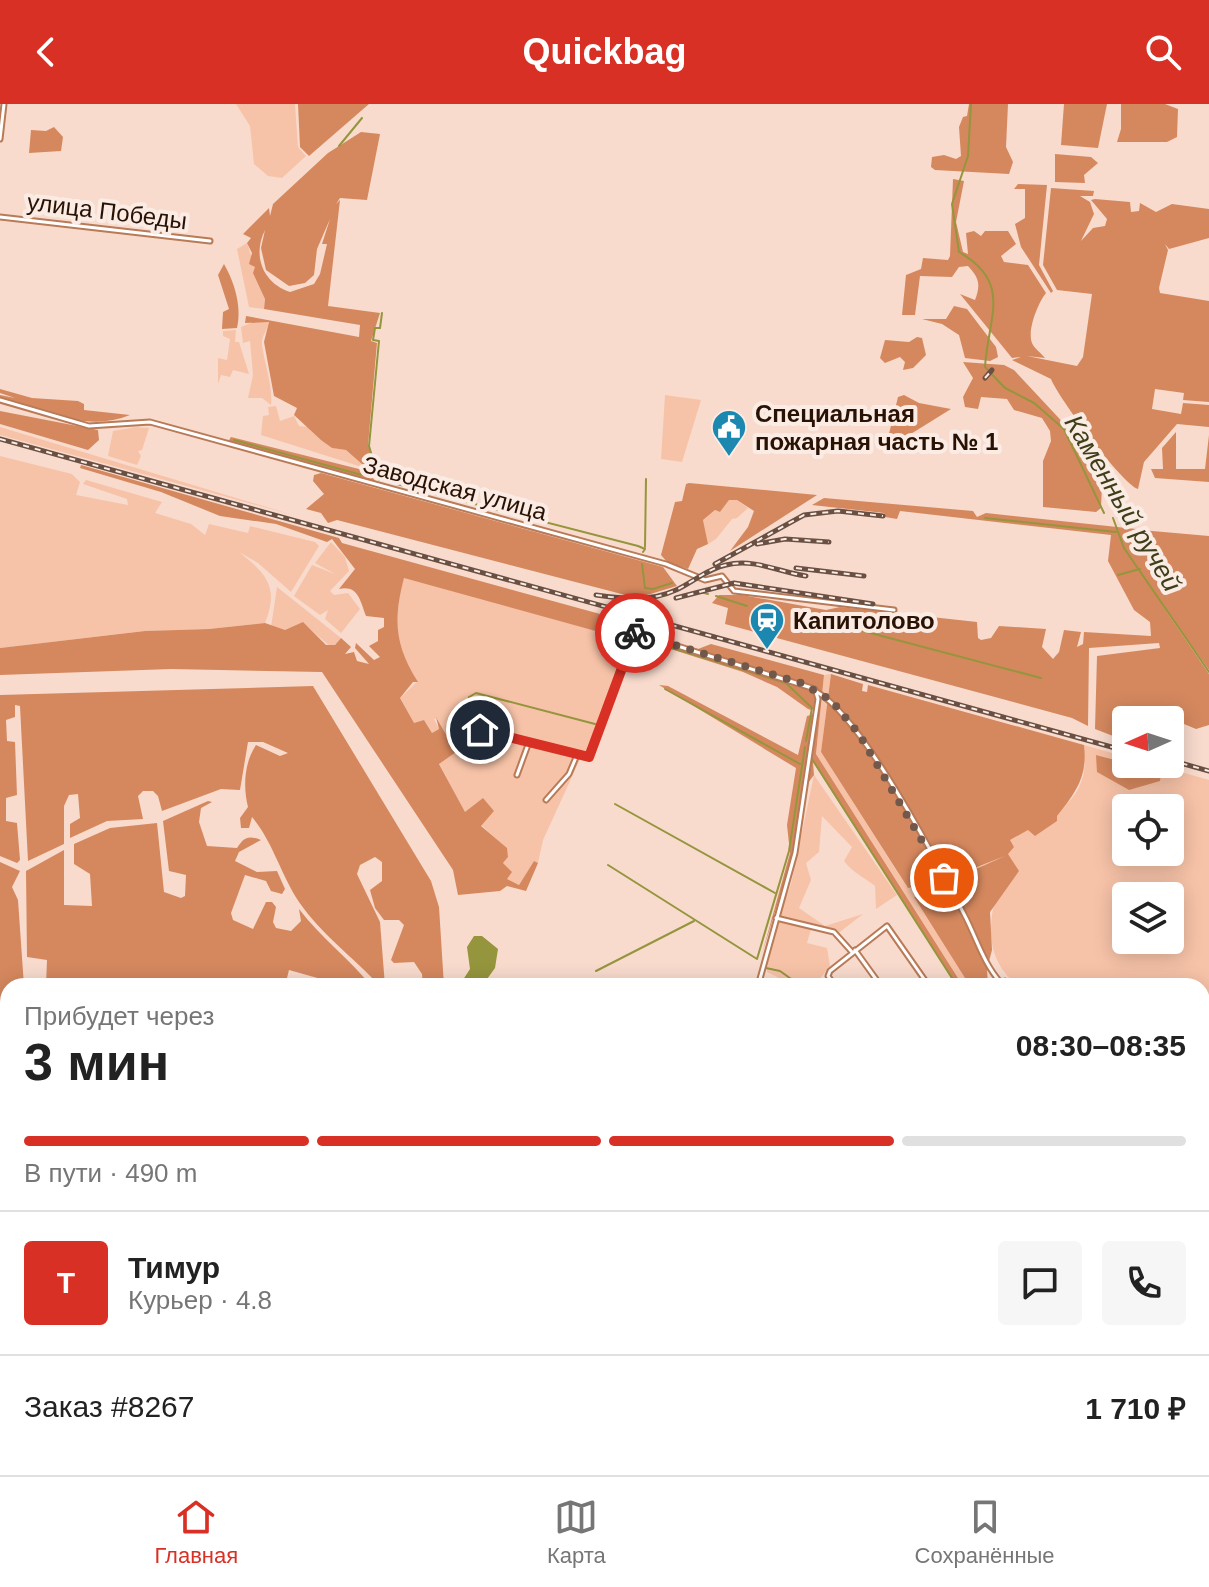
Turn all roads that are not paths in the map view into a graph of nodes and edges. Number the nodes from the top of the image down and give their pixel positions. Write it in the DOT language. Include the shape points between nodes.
graph roads {
  1 [pos="2,106"];
  2 [pos="0,139"];
  3 [pos="0,217"];
  4 [pos="210,241"];
  5 [pos="0,400"];
  6 [pos="894,610"];
  7 [pos="817,692"];
  8 [pos="480,730"];
  9 [pos="500,735"];
  10 [pos="529,742"];
  11 [pos="495,751"];
  12 [pos="577,755"];
  13 [pos="517,775"];
  14 [pos="546,800"];
  15 [pos="776,918"];
  16 [pos="854,951"];
  17 [pos="761,978"];
  18 [pos="830,978"];
  19 [pos="875,978"];
  20 [pos="924,978"];
  21 [pos="997,978"];
  1 -- 2 [label="street"];
  3 -- 4 [label="street, улица Победы"];
  5 -- 6 [label="street, Заводская улица" via="89,426 150,422 666,564 703,580 722,576 734,591"];
  7 -- 12 [label="street" via="635,633 589,757"];
  7 -- 15 [label="street" via="795,853"];
  7 -- 21 [label="street" via="839,708 859,734"];
  8 -- 9 [label="street"];
  9 -- 10 [label="street"];
  9 -- 11 [label="street"];
  10 -- 12 [label="street"];
  10 -- 13 [label="street"];
  12 -- 14 [label="street" via="569,774"];
  15 -- 16 [label="street" via="834,932"];
  15 -- 17 [label="street"];
  16 -- 18 [label="street" via="828,974"];
  16 -- 19 [label="street"];
  16 -- 20 [label="street" via="888,926"];
}
